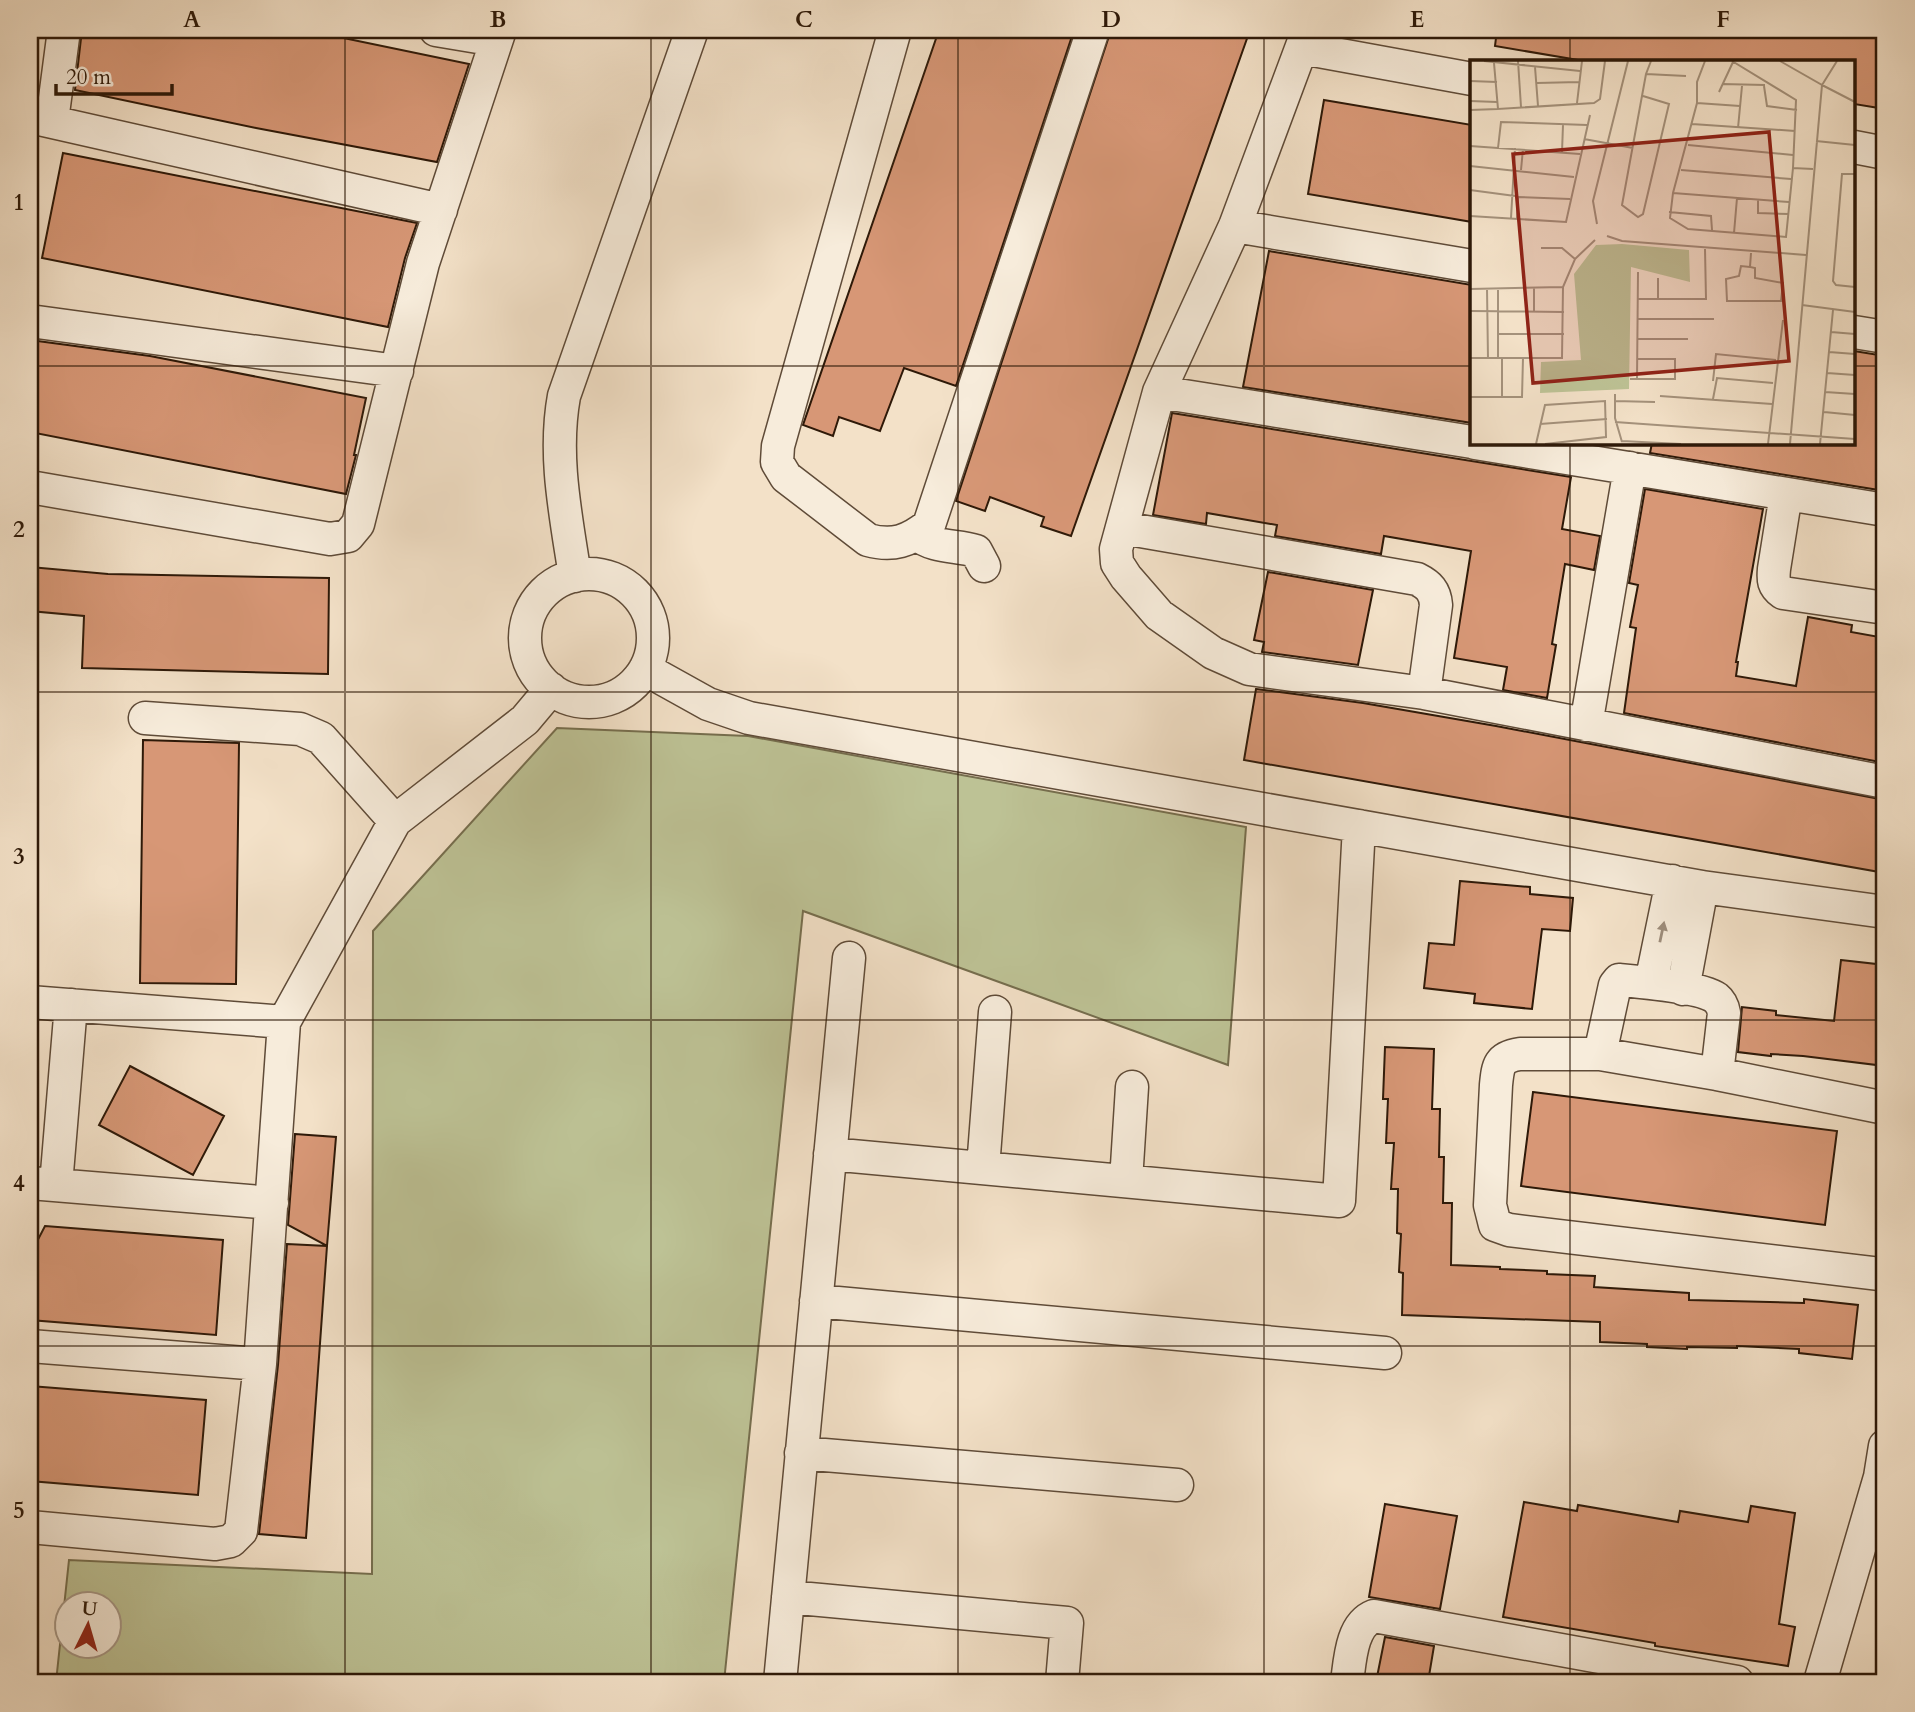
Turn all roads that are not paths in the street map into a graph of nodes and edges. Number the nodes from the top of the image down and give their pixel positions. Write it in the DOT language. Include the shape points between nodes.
graph roads {
  1 [pos="64,30"];
  2 [pos="436,30"];
  3 [pos="692,30"];
  4 [pos="1093,30"];
  5 [pos="891,31"];
  6 [pos="498,35"];
  7 [pos="1305,39"];
  8 [pos="1470,79"];
  9 [pos="41,119"];
  10 [pos="1856,147"];
  11 [pos="1885,153"];
  12 [pos="441,209"];
  13 [pos="1235,226"];
  14 [pos="1470,266"];
  15 [pos="30,321"];
  16 [pos="1856,331"];
  17 [pos="1885,337"];
  18 [pos="397,370"];
  19 [pos="1159,392"];
  20 [pos="1470,441"];
  21 [pos="1486,444"];
  22 [pos="1630,468"];
  23 [pos="30,487"];
  24 [pos="1786,494"];
  25 [pos="1885,510"];
  26 [pos="1123,528"];
  27 [pos="918,534"];
  28 [pos="984,566"];
  29 [pos="575,576"];
  30 [pos="1885,608"];
  31 [pos="645,668"];
  32 [pos="551,689"];
  33 [pos="1424,693"];
  34 [pos="145,718"];
  35 [pos="1586,725"];
  36 [pos="1885,782"];
  37 [pos="395,821"];
  38 [pos="1359,826"];
  39 [pos="1687,884"];
  40 [pos="1885,912"];
  41 [pos="849,958"];
  42 [pos="1651,983"];
  43 [pos="1683,989"];
  44 [pos="30,1002"];
  45 [pos="71,1005"];
  46 [pos="995,1012"];
  47 [pos="284,1021"];
  48 [pos="1600,1054"];
  49 [pos="1717,1074"];
  50 [pos="1132,1087"];
  51 [pos="1885,1108"];
  52 [pos="830,1154"];
  53 [pos="983,1168"];
  54 [pos="1126,1181"];
  55 [pos="43,1184"];
  56 [pos="272,1203"];
  57 [pos="1885,1270"];
  58 [pos="816,1301"];
  59 [pos="30,1346"];
  60 [pos="1385,1353"];
  61 [pos="260,1364"];
  62 [pos="1885,1446"];
  63 [pos="801,1453"];
  64 [pos="1177,1485"];
  65 [pos="30,1527"];
  66 [pos="788,1597"];
  67 [pos="780,1682"];
  68 [pos="1062,1682"];
  69 [pos="1347,1682"];
  70 [pos="1737,1682"];
  71 [pos="1821,1682"];
  1 -- 9 [label="street"];
  2 -- 6 [label="street"];
  3 -- 29 [label="street" via="564,396 559,422 560,468"];
  4 -- 27 [label="street" via="929,525"];
  5 -- 27 [label="street" via="777,462 786,477 868,540 895,543"];
  6 -- 12 [label="street"];
  7 -- 8 [label="street"];
  7 -- 13 [label="street"];
  9 -- 12 [label="street"];
  10 -- 11 [label="street"];
  12 -- 18 [label="street"];
  13 -- 14 [label="street"];
  13 -- 19 [label="street"];
  15 -- 18 [label="street"];
  16 -- 17 [label="street"];
  18 -- 23 [label="street" via="359,524 348,536 330,539"];
  19 -- 20 [label="street"];
  19 -- 26 [label="street"];
  21 -- 22 [label="street"];
  22 -- 24 [label="street"];
  22 -- 35 [label="street"];
  24 -- 25 [label="street"];
  24 -- 30 [label="street" via="1773,579 1777,589"];
  26 -- 33 [label="street" via="1116,556 1126,577 1158,615 1213,653 1250,669"];
  26 -- 33 [label="street" via="1427,584 1436,605"];
  27 -- 28 [label="street" via="935,544 975,551"];
  29 -- 31 [label="street" via="611,578 640,600 653,634"];
  29 -- 32 [label="street" via="544,593 526,624 529,660"];
  31 -- 32 [label="street" via="635,683 603,701 567,698"];
  31 -- 38 [label="street" via="708,704 749,718"];
  32 -- 37 [label="street" via="525,720"];
  33 -- 35 [label="street"];
  34 -- 37 [label="street" via="300,729 321,738"];
  35 -- 36 [label="street"];
  37 -- 47 [label="street"];
  38 -- 39 [label="street"];
  38 -- 54 [label="street" via="1339,1201"];
  39 -- 40 [label="street"];
  42 -- 39 [label="street, one-way"];
  39 -- 43 [label="street"];
  41 -- 52 [label="street"];
  42 -- 43 [label="street"];
  42 -- 48 [label="street" via="1616,983"];
  43 -- 49 [label="street" via="1715,997 1722,1005"];
  44 -- 45 [label="street"];
  45 -- 47 [label="street"];
  45 -- 55 [label="street"];
  46 -- 53 [label="street"];
  47 -- 56 [label="street"];
  48 -- 49 [label="street"];
  48 -- 57 [label="street" via="1520,1054 1502,1061 1497,1072 1491,1192 1495,1226 1880,1274"];
  49 -- 51 [label="street"];
  50 -- 54 [label="street"];
  52 -- 53 [label="street"];
  52 -- 58 [label="street"];
  53 -- 54 [label="street"];
  55 -- 56 [label="street"];
  56 -- 61 [label="street"];
  58 -- 60 [label="street"];
  58 -- 63 [label="street"];
  59 -- 61 [label="street"];
  61 -- 65 [label="street" via="241,1531 231,1541 215,1545"];
  62 -- 71 [label="street" via="1880,1478"];
  63 -- 64 [label="street"];
  63 -- 66 [label="street"];
  66 -- 67 [label="street"];
  66 -- 68 [label="street" via="1067,1623"];
  69 -- 70 [label="street" via="1357,1632 1374,1616"];
}
